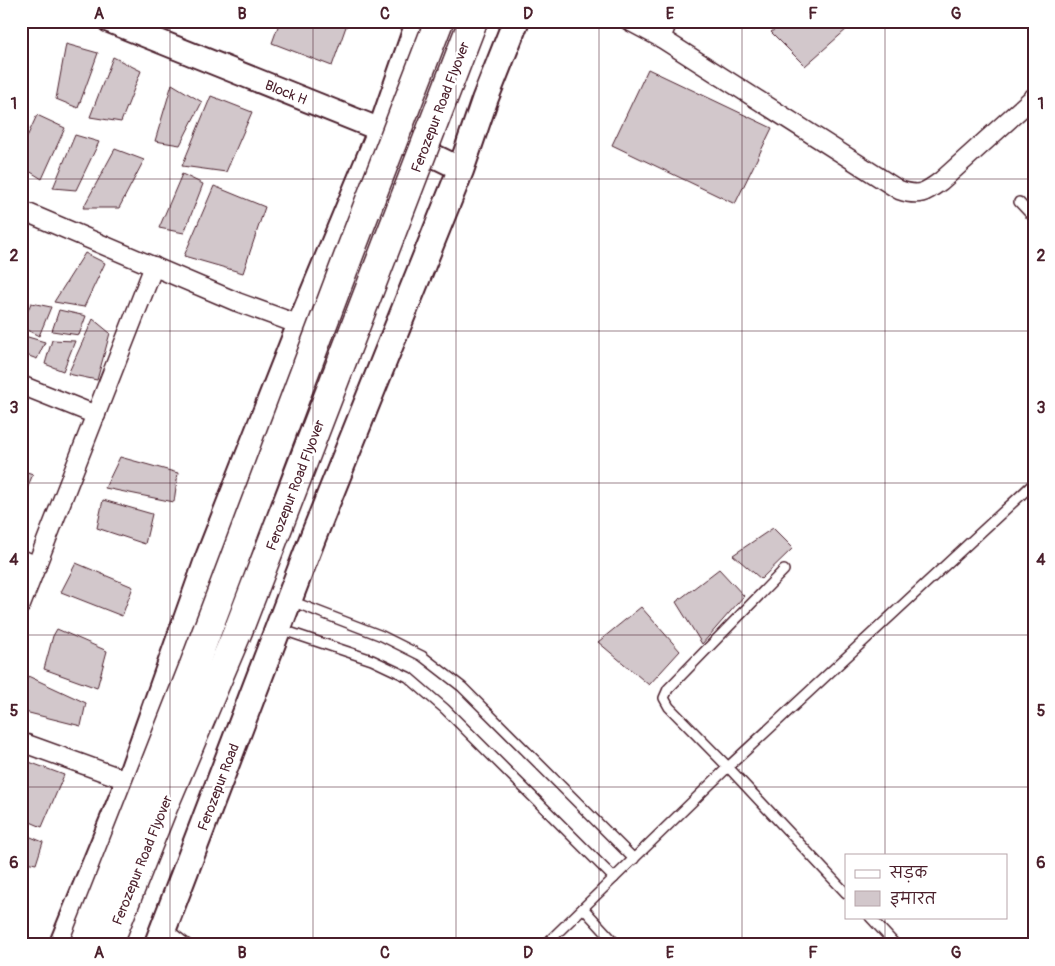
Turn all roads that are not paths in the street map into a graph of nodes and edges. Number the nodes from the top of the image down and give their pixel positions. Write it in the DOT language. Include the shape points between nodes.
graph roads {
  1 [pos="109,21"];
  2 [pos="418,21"];
  3 [pos="439,21"];
  4 [pos="473,21"];
  5 [pos="516,21"];
  6 [pos="629,21"];
  7 [pos="668,21"];
  8 [pos="661,38"];
  9 [pos="1034,97"];
  10 [pos="381,130"];
  11 [pos="461,168"];
  12 [pos="1020,202"];
  13 [pos="21,210"];
  14 [pos="1034,218"];
  15 [pos="154,266"];
  16 [pos="300,325"];
  17 [pos="21,385"];
  18 [pos="96,415"];
  19 [pos="1034,483"];
  20 [pos="29,562"];
  21 [pos="784,570"];
  22 [pos="288,600"];
  23 [pos="21,605"];
  24 [pos="279,629"];
  25 [pos="21,742"];
  26 [pos="728,767"];
  27 [pos="129,782"];
  28 [pos="634,859"];
  29 [pos="614,878"];
  30 [pos="845,891"];
  31 [pos="583,908"];
  32 [pos="871,918"];
  33 [pos="160,936"];
  34 [pos="62,945"];
  35 [pos="84,945"];
  36 [pos="108,945"];
  37 [pos="188,945"];
  38 [pos="545,945"];
  39 [pos="617,945"];
  40 [pos="896,945"];
  1 -- 10 [label="street, Block H"];
  2 -- 10 [label="main road"];
  3 -- 35 [label="highway, Ferozepur Road Flyover, bridge"];
  4 -- 36 [label="highway, Ferozepur Road Flyover, bridge" via="238,631"];
  5 -- 11 [label="main road, Ferozepur Road"];
  6 -- 8 [label="street"];
  7 -- 8 [label="street"];
  8 -- 9 [label="street" via="899,190 913,195 926,192 941,181"];
  10 -- 11 [label="street, Block H"];
  10 -- 16 [label="main road"];
  11 -- 22 [label="main road, Ferozepur Road"];
  12 -- 14 [label="lane"];
  13 -- 15 [label="street"];
  15 -- 16 [label="street"];
  15 -- 18 [label="street"];
  16 -- 27 [label="main road" via="209,556"];
  17 -- 18 [label="street"];
  18 -- 20 [label="street"];
  19 -- 26 [label="lane"];
  20 -- 23 [label="street"];
  21 -- 26 [label="lane" via="668,689 664,698"];
  22 -- 24 [label="main road, Ferozepur Road"];
  22 -- 28 [label="lane" via="382,636 422,656 462,687"];
  24 -- 29 [label="lane" via="372,660 408,677 445,709"];
  24 -- 33 [label="main road, Ferozepur Road"];
  25 -- 27 [label="street"];
  26 -- 28 [label="lane"];
  26 -- 30 [label="lane"];
  27 -- 34 [label="main road"];
  28 -- 29 [label="lane"];
  29 -- 31 [label="lane"];
  31 -- 38 [label="lane"];
  31 -- 39 [label="lane"];
  32 -- 40 [label="lane"];
  33 -- 37 [label="lane"];
}
